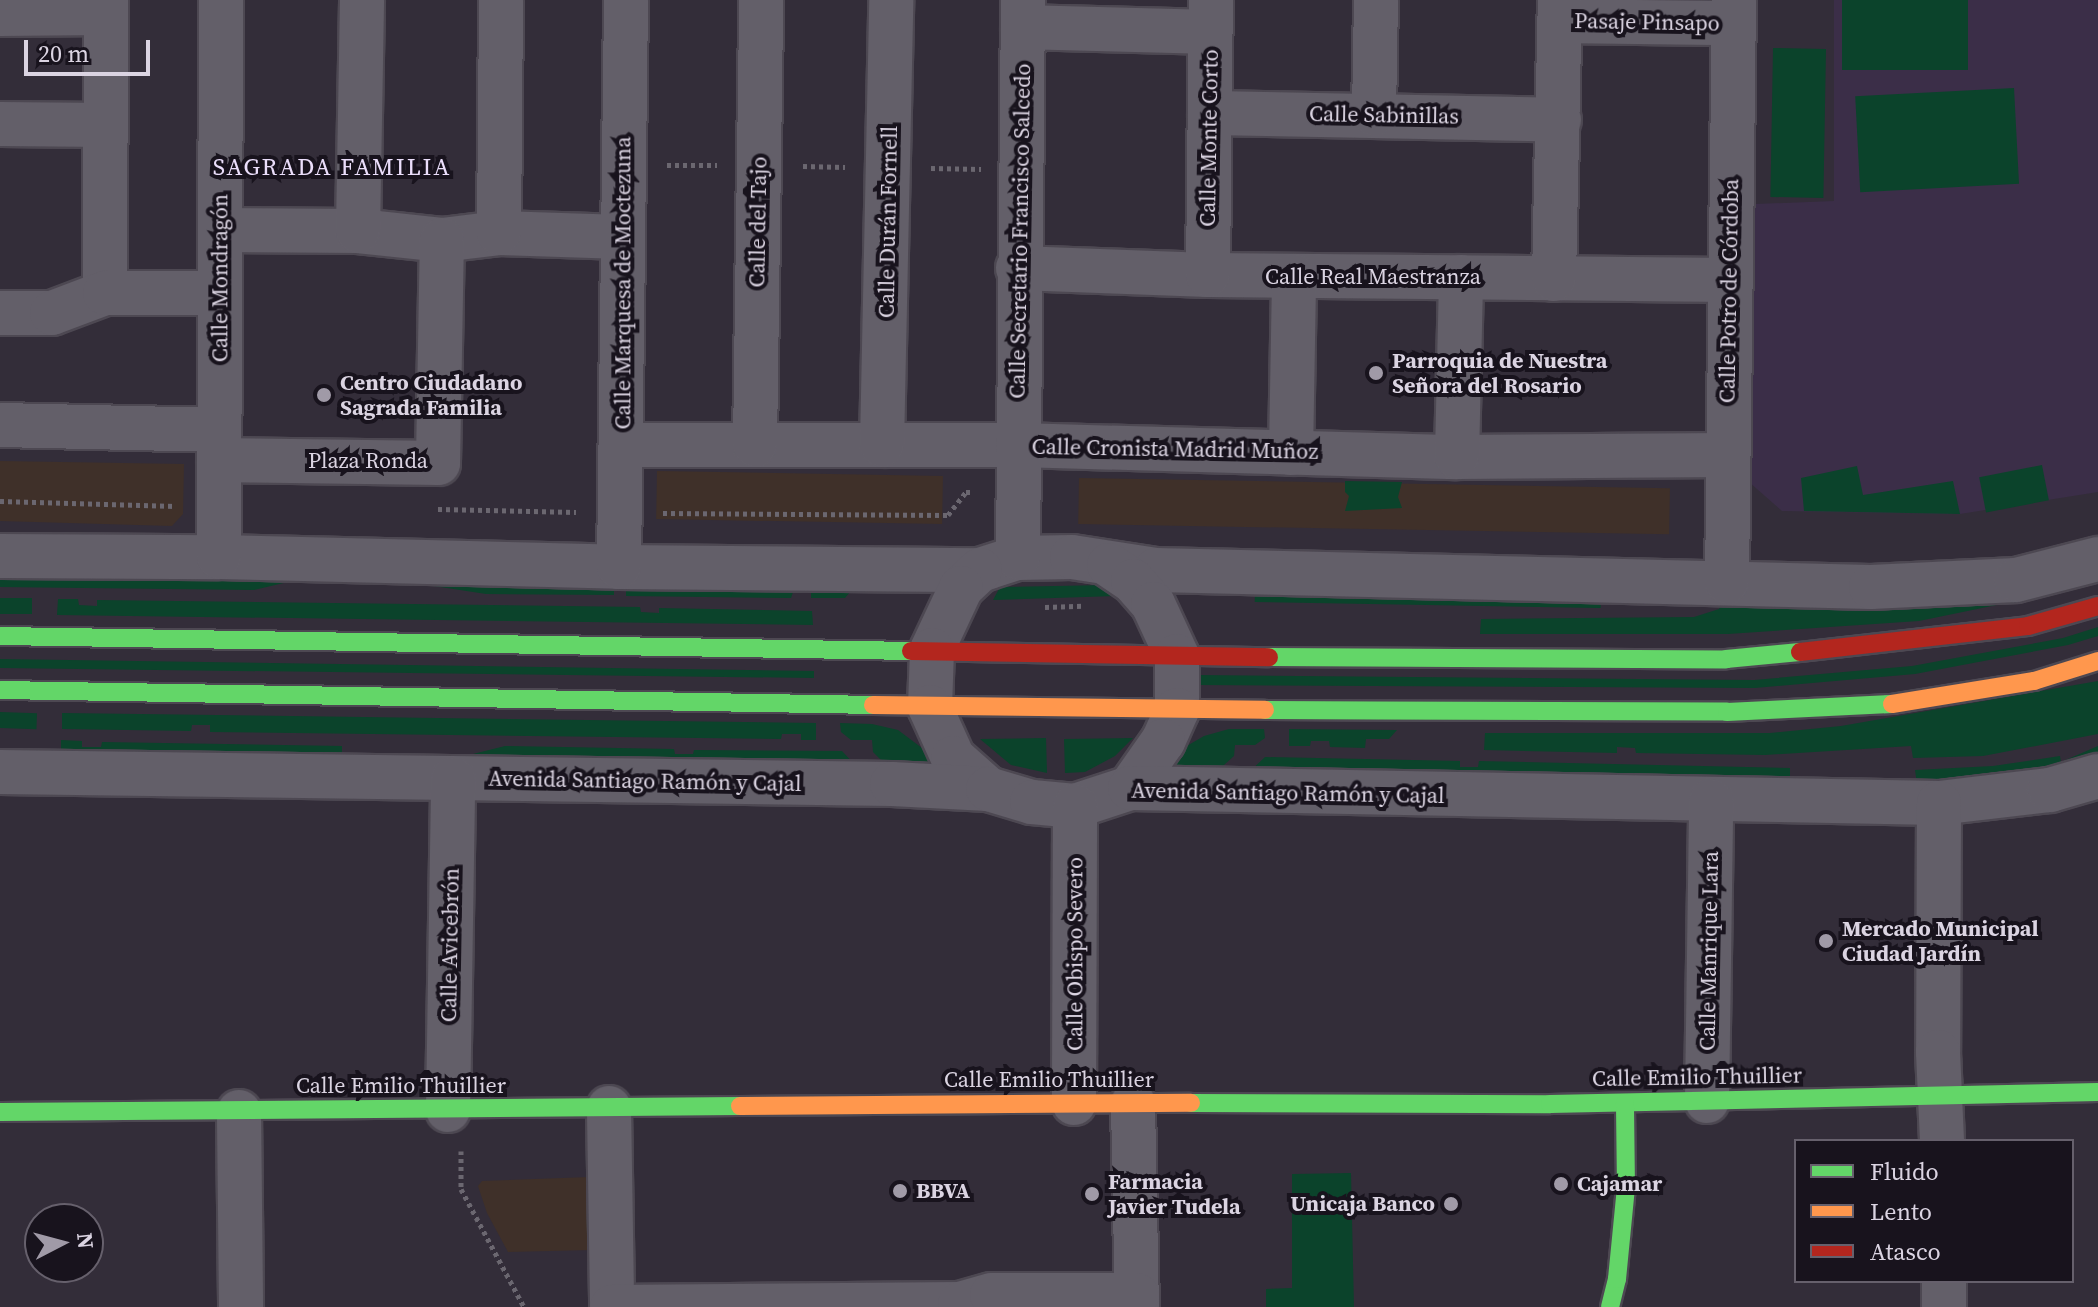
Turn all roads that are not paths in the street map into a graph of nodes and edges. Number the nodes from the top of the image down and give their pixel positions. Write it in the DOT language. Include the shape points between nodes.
graph roads {
  1 [pos="221,0"];
  2 [pos="362,0"];
  3 [pos="501,0"];
  4 [pos="626,0"];
  5 [pos="761,0"];
  6 [pos="891,0"];
  7 [pos="1376,0"];
  8 [pos="106,6"];
  9 [pos="1560,11"];
  10 [pos="1733,12"];
  11 [pos="0,14"];
  12 [pos="1023,14"];
  13 [pos="1211,16"];
  14 [pos="1210,113"];
  15 [pos="1374,114"];
  16 [pos="1559,120"];
  17 [pos="0,124"];
  18 [pos="106,125"];
  19 [pos="220,230"];
  20 [pos="358,231"];
  21 [pos="499,233"];
  22 [pos="623,237"];
  23 [pos="442,240"];
  24 [pos="1018,268"];
  25 [pos="1208,275"];
  26 [pos="1294,276"];
  27 [pos="1461,277"];
  28 [pos="1554,279"];
  29 [pos="1729,280"];
  30 [pos="105,293"];
  31 [pos="220,293"];
  32 [pos="0,313"];
  33 [pos="0,425"];
  34 [pos="219,445"];
  35 [pos="623,445"];
  36 [pos="755,445"];
  37 [pos="882,445"];
  38 [pos="1018,445"];
  39 [pos="1291,453"];
  40 [pos="1728,455"];
  41 [pos="1457,457"];
  42 [pos="0,556"];
  43 [pos="219,557"];
  44 [pos="2098,559"];
  45 [pos="999,564"];
  46 [pos="1109,565"];
  47 [pos="619,567"];
  48 [pos="1727,582"];
  49 [pos="2098,606"];
  50 [pos="0,636"];
  51 [pos="932,650"];
  52 [pos="1177,656"];
  53 [pos="2098,661"];
  54 [pos="0,690"];
  55 [pos="930,707"];
  56 [pos="1177,710"];
  57 [pos="0,772"];
  58 [pos="2098,776"];
  59 [pos="453,779"];
  60 [pos="1130,788"];
  61 [pos="988,789"];
  62 [pos="1711,801"];
  63 [pos="1939,803"];
  64 [pos="1075,806"];
  65 [pos="2098,1092"];
  66 [pos="1940,1097"];
  67 [pos="1707,1101"];
  68 [pos="1074,1103"];
  69 [pos="1133,1103"];
  70 [pos="1625,1103"];
  71 [pos="609,1108"];
  72 [pos="454,1110"];
  73 [pos="0,1112"];
  74 [pos="239,1112"];
  75 [pos="1942,1139"];
  76 [pos="1944,1283"];
  77 [pos="1137,1301"];
  78 [pos="960,1306"];
  79 [pos="241,1307"];
  80 [pos="612,1307"];
  81 [pos="1610,1307"];
  82 [pos="1944,1307"];
  1 -- 19 [label="street, Calle Mondragón"];
  2 -- 20 [label="street"];
  3 -- 21 [label="street"];
  4 -- 22 [label="street, Calle Marquesa de Moctezuna"];
  5 -- 36 [label="street, Calle del Tajo"];
  6 -- 37 [label="street, Calle Durán Fornell"];
  7 -- 15 [label="street"];
  8 -- 11 [label="street"];
  8 -- 18 [label="street"];
  9 -- 10 [label="street, Pasaje Pinsapo"];
  9 -- 16 [label="street"];
  10 -- 29 [label="street, Calle Potro de Córdoba"];
  12 -- 13 [label="street"];
  12 -- 24 [label="street, Calle Secretario Francisco Salcedo"];
  13 -- 14 [label="street, Calle Monte Corto"];
  14 -- 15 [label="street, Calle Sabinillas"];
  14 -- 25 [label="street, Calle Monte Corto"];
  15 -- 16 [label="street, Calle Sabinillas"];
  16 -- 28 [label="street"];
  17 -- 18 [label="street"];
  18 -- 30 [label="street"];
  19 -- 20 [label="street"];
  19 -- 31 [label="street, Calle Mondragón"];
  20 -- 23 [label="street"];
  21 -- 22 [label="street"];
  21 -- 23 [label="street"];
  22 -- 35 [label="street, Calle Marquesa de Moctezuna"];
  23 -- 34 [label="street, Plaza Ronda" via="438,463"];
  24 -- 25 [label="street, Calle Real Maestranza"];
  24 -- 38 [label="street, Calle Secretario Francisco Salcedo"];
  25 -- 26 [label="street, Calle Real Maestranza"];
  26 -- 27 [label="street, Calle Real Maestranza"];
  26 -- 39 [label="street"];
  27 -- 28 [label="street, Calle Real Maestranza"];
  27 -- 41 [label="street"];
  28 -- 29 [label="street, Calle Real Maestranza"];
  29 -- 40 [label="street, Calle Potro de Córdoba"];
  30 -- 31 [label="street"];
  30 -- 32 [label="street" via="52,313"];
  31 -- 34 [label="street, Calle Mondragón"];
  33 -- 34 [label="street"];
  34 -- 43 [label="street, Calle Mondragón"];
  35 -- 36 [label="street, Calle Cronista Madrid Muñoz"];
  35 -- 47 [label="street, Calle Marquesa de Moctezuna"];
  36 -- 37 [label="street, Calle Cronista Madrid Muñoz"];
  37 -- 38 [label="street, Calle Cronista Madrid Muñoz"];
  38 -- 39 [label="street, Calle Cronista Madrid Muñoz"];
  38 -- 45 [label="street, Calle Secretario Francisco Salcedo"];
  39 -- 41 [label="street, Calle Cronista Madrid Muñoz"];
  40 -- 41 [label="street, Calle Cronista Madrid Muñoz"];
  40 -- 48 [label="street, Calle Potro de Córdoba"];
  42 -- 43 [label="street"];
  43 -- 47 [label="street"];
  44 -- 48 [label="street" via="2016,580 1871,587"];
  45 -- 46 [label="street" via="1072,557"];
  45 -- 47 [label="street"];
  45 -- 51 [label="street" via="961,588"];
  46 -- 48 [label="street" via="1240,573"];
  46 -- 52 [label="street" via="1153,604"];
  49 -- 52 [label="main road" via="2028,626 1726,659"];
  50 -- 51 [label="main road"];
  51 -- 52 [label="main road"];
  51 -- 55 [label="street"];
  52 -- 56 [label="street"];
  53 -- 56 [label="main road" via="2034,681 1904,703 1742,712"];
  54 -- 55 [label="main road"];
  55 -- 56 [label="main road"];
  55 -- 61 [label="street" via="953,758"];
  56 -- 60 [label="street" via="1163,741"];
  57 -- 59 [label="street, Avenida Santiago Ramón y Cajal"];
  58 -- 63 [label="street, Avenida Santiago Ramón y Cajal" via="2050,790"];
  59 -- 61 [label="street, Avenida Santiago Ramón y Cajal"];
  59 -- 72 [label="street, Calle Avicebrón"];
  60 -- 62 [label="street, Avenida Santiago Ramón y Cajal"];
  60 -- 64 [label="street, Avenida Santiago Ramón y Cajal"];
  61 -- 64 [label="street, Avenida Santiago Ramón y Cajal" via="1032,802"];
  62 -- 63 [label="street, Avenida Santiago Ramón y Cajal"];
  62 -- 67 [label="street, Calle Manrique Lara"];
  63 -- 66 [label="street"];
  64 -- 68 [label="street, Calle Obispo Severo"];
  65 -- 66 [label="main road, Calle Emilio Thuillier"];
  66 -- 67 [label="main road, Calle Emilio Thuillier"];
  66 -- 75 [label="street"];
  67 -- 70 [label="main road, Calle Emilio Thuillier"];
  68 -- 69 [label="main road, Calle Emilio Thuillier"];
  68 -- 71 [label="main road, Calle Emilio Thuillier"];
  69 -- 70 [label="main road, Calle Emilio Thuillier"];
  69 -- 77 [label="street"];
  70 -- 81 [label="main road" via="1626,1188"];
  71 -- 72 [label="main road, Calle Emilio Thuillier"];
  71 -- 80 [label="street"];
  72 -- 74 [label="main road, Calle Emilio Thuillier"];
  73 -- 74 [label="main road, Calle Emilio Thuillier"];
  74 -- 79 [label="street"];
  76 -- 82 [label="street"];
  77 -- 78 [label="street" via="992,1295"];
  78 -- 80 [label="street"];
}
